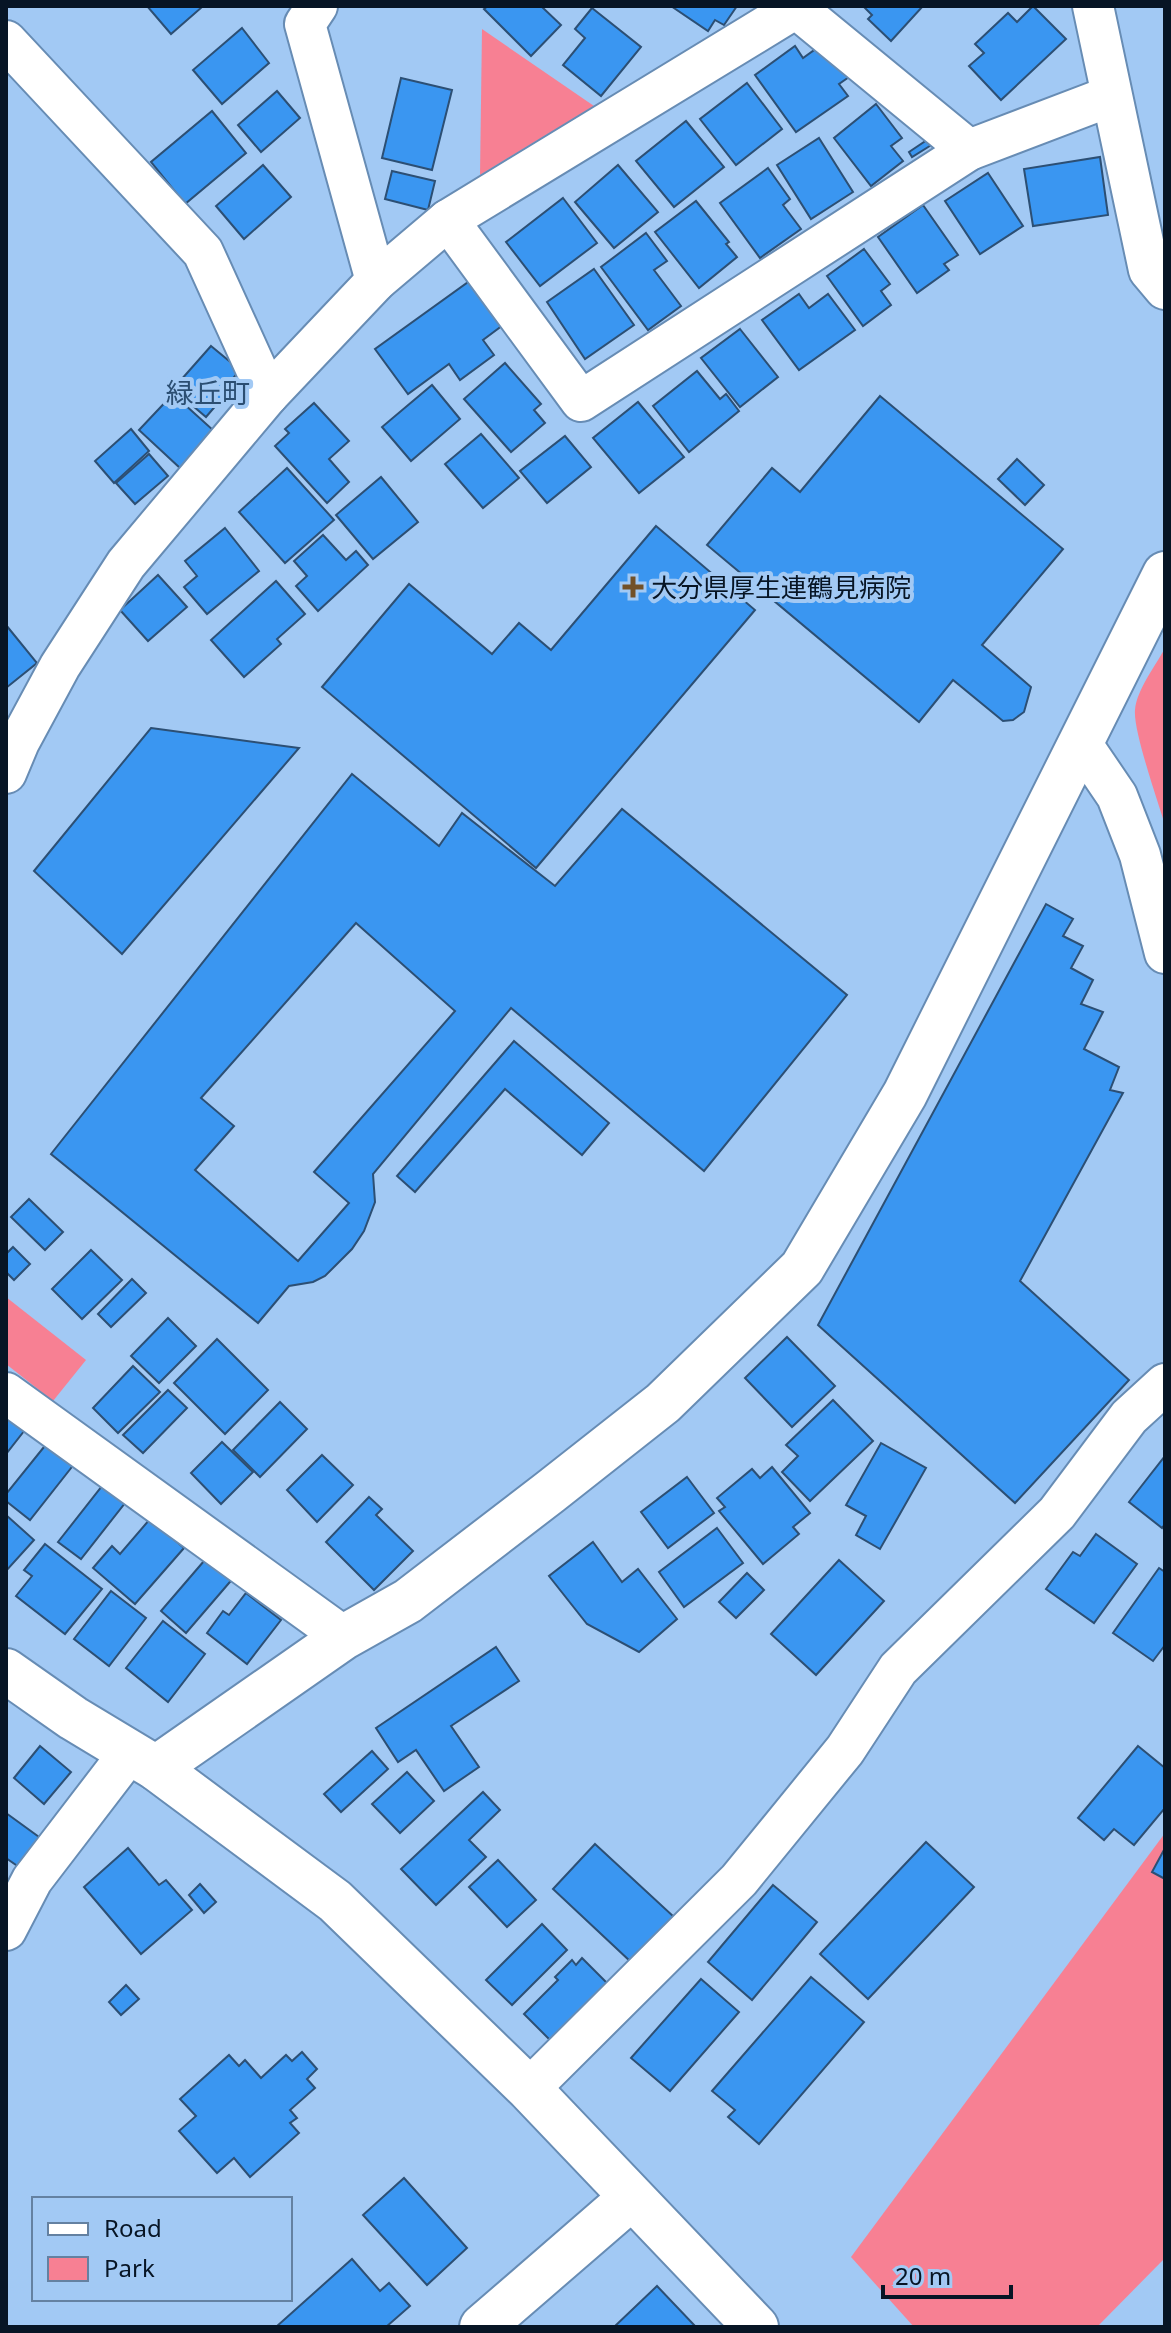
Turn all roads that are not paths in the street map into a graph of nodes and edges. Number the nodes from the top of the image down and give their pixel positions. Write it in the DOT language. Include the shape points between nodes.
graph roads {
  1 [pos="1093,6"];
  2 [pos="303,12"];
  3 [pos="6,41"];
  4 [pos="1111,96"];
  5 [pos="969,150"];
  6 [pos="448,220"];
  7 [pos="376,281"];
  8 [pos="1165,289"];
  9 [pos="268,395"];
  10 [pos="1165,574"];
  11 [pos="1081,743"];
  12 [pos="6,773"];
  13 [pos="1165,953"];
  14 [pos="1165,1384"];
  15 [pos="6,1393"];
  16 [pos="344,1637"];
  17 [pos="6,1671"];
  18 [pos="143,1760"];
  19 [pos="6,1930"];
  20 [pos="529,2089"];
  21 [pos="631,2198"];
  22 [pos="482,2327"];
  23 [pos="756,2327"];
  1 -- 4 [label="street"];
  2 -- 7 [label="street"];
  3 -- 9 [label="street" via="203,252"];
  4 -- 5 [label="street"];
  4 -- 8 [label="street" via="1149,270"];
  5 -- 6 [label="street" via="796,8"];
  5 -- 6 [label="street" via="581,401"];
  6 -- 7 [label="street"];
  7 -- 9 [label="street"];
  9 -- 12 [label="street" via="126,564 60,666"];
  10 -- 11 [label="street"];
  11 -- 13 [label="street" via="1117,796 1140,855"];
  11 -- 16 [label="street" via="905,1094 802,1268 663,1403 408,1601"];
  14 -- 20 [label="street" via="1129,1417 1057,1513 898,1669 845,1750 739,1880"];
  15 -- 16 [label="street"];
  16 -- 18 [label="street"];
  17 -- 18 [label="street"];
  18 -- 19 [label="street" via="32,1880"];
  18 -- 20 [label="street" via="335,1901"];
  20 -- 21 [label="street"];
  21 -- 22 [label="street"];
  21 -- 23 [label="street"];
}
